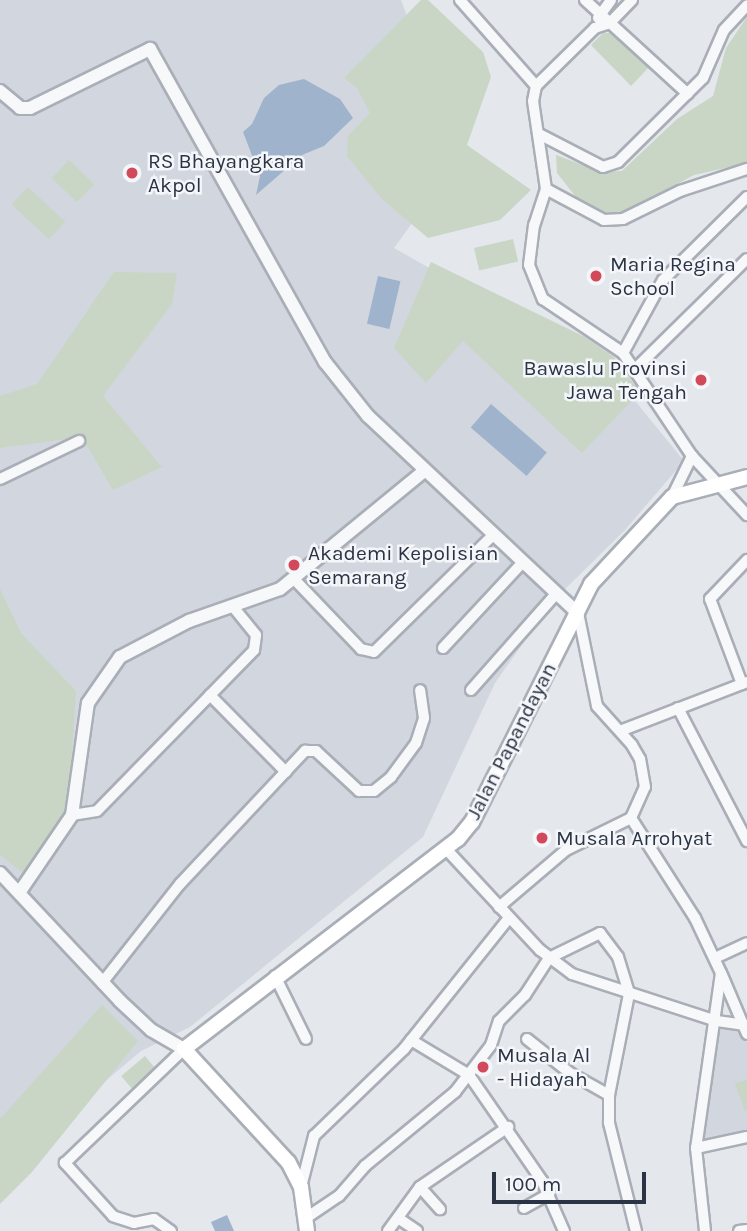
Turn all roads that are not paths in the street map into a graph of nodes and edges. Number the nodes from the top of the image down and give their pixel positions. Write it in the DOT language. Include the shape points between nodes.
graph roads {
  1 [pos="460,0"];
  2 [pos="585,0"];
  3 [pos="611,0"];
  4 [pos="632,0"];
  5 [pos="747,5"];
  6 [pos="599,13"];
  7 [pos="610,23"];
  8 [pos="595,28"];
  9 [pos="536,86"];
  10 [pos="0,91"];
  11 [pos="688,94"];
  12 [pos="540,134"];
  13 [pos="747,169"];
  14 [pos="546,189"];
  15 [pos="747,197"];
  16 [pos="747,259"];
  17 [pos="623,353"];
  18 [pos="634,370"];
  19 [pos="79,441"];
  20 [pos="692,456"];
  21 [pos="424,471"];
  22 [pos="747,477"];
  23 [pos="0,479"];
  24 [pos="716,486"];
  25 [pos="672,496"];
  26 [pos="747,515"];
  27 [pos="493,535"];
  28 [pos="747,560"];
  29 [pos="523,562"];
  30 [pos="294,579"];
  31 [pos="556,594"];
  32 [pos="234,608"];
  33 [pos="578,613"];
  34 [pos="443,648"];
  35 [pos="744,683"];
  36 [pos="420,690"];
  37 [pos="471,691"];
  38 [pos="210,695"];
  39 [pos="678,708"];
  40 [pos="620,731"];
  41 [pos="286,772"];
  42 [pos="72,815"];
  43 [pos="631,818"];
  44 [pos="747,841"];
  45 [pos="447,850"];
  46 [pos="0,873"];
  47 [pos="19,893"];
  48 [pos="499,907"];
  49 [pos="508,919"];
  50 [pos="747,943"];
  51 [pos="549,958"];
  52 [pos="715,958"];
  53 [pos="721,973"];
  54 [pos="275,976"];
  55 [pos="102,983"];
  56 [pos="629,994"];
  57 [pos="717,1021"];
  58 [pos="746,1028"];
  59 [pos="306,1039"];
  60 [pos="527,1039"];
  61 [pos="411,1040"];
  62 [pos="184,1049"];
  63 [pos="469,1075"];
  64 [pos="609,1095"];
  65 [pos="508,1127"];
  66 [pos="747,1137"];
  67 [pos="696,1148"];
  68 [pos="301,1187"];
  69 [pos="420,1187"];
  70 [pos="549,1194"];
  71 [pos="524,1208"];
  72 [pos="440,1209"];
  73 [pos="398,1218"];
  74 [pos="124,1222"];
  75 [pos="306,1224"];
  76 [pos="747,1230"];
  77 [pos="133,1231"];
  78 [pos="171,1231"];
  79 [pos="388,1231"];
  80 [pos="416,1231"];
  81 [pos="564,1231"];
  82 [pos="636,1231"];
  83 [pos="705,1231"];
  84 [pos="739,1231"];
  1 -- 9 [label="street"];
  2 -- 6 [label="street"];
  3 -- 6 [label="street"];
  4 -- 7 [label="street"];
  5 -- 11 [label="street" via="724,30 713,64"];
  6 -- 7 [label="street"];
  6 -- 8 [label="street"];
  7 -- 8 [label="street"];
  7 -- 11 [label="street"];
  8 -- 9 [label="street"];
  9 -- 12 [label="street" via="533,102"];
  10 -- 21 [label="street" via="20,107 30,108 150,49 325,362 361,409"];
  11 -- 12 [label="street" via="628,154 603,167"];
  12 -- 14 [label="street"];
  13 -- 14 [label="street" via="680,191 623,219 604,220"];
  14 -- 17 [label="street" via="534,225 529,265 533,282 544,299"];
  15 -- 17 [label="street" via="663,280"];
  16 -- 18 [label="street"];
  17 -- 18 [label="street"];
  18 -- 20 [label="street"];
  19 -- 23 [label="street"];
  20 -- 24 [label="street"];
  20 -- 25 [label="street"];
  21 -- 27 [label="street"];
  21 -- 30 [label="street"];
  22 -- 24 [label="main road"];
  24 -- 25 [label="main road"];
  24 -- 26 [label="street"];
  25 -- 33 [label="main road, Jalan Papandayan" via="591,584"];
  27 -- 29 [label="street"];
  27 -- 30 [label="street" via="374,652 361,649"];
  28 -- 35 [label="street" via="710,599"];
  29 -- 31 [label="street"];
  29 -- 34 [label="street"];
  30 -- 32 [label="street"];
  31 -- 33 [label="street"];
  31 -- 37 [label="street"];
  32 -- 38 [label="street" via="258,643"];
  32 -- 42 [label="street" via="148,639 120,657 103,678 82,725"];
  33 -- 40 [label="street" via="597,706"];
  33 -- 45 [label="main road, Jalan Papandayan" via="472,822"];
  35 -- 39 [label="street"];
  36 -- 41 [label="street" via="424,718 416,743 374,792 351,787 312,748"];
  38 -- 41 [label="street"];
  38 -- 42 [label="street" via="97,811"];
  39 -- 40 [label="street"];
  39 -- 44 [label="street"];
  40 -- 43 [label="street" via="640,759 645,787"];
  41 -- 55 [label="street" via="180,884"];
  42 -- 47 [label="street"];
  43 -- 48 [label="street" via="566,850"];
  43 -- 52 [label="street"];
  45 -- 48 [label="street"];
  45 -- 54 [label="main road, Jalan Papandayan"];
  46 -- 47 [label="street"];
  47 -- 55 [label="street"];
  48 -- 49 [label="street"];
  49 -- 51 [label="street"];
  49 -- 61 [label="street"];
  50 -- 52 [label="street"];
  51 -- 56 [label="street" via="572,974"];
  51 -- 56 [label="street" via="603,933 618,957"];
  51 -- 63 [label="street" via="525,995 499,1021 491,1045"];
  52 -- 53 [label="street"];
  53 -- 57 [label="street"];
  53 -- 58 [label="street"];
  54 -- 59 [label="street"];
  54 -- 62 [label="main road, Jalan Papandayan"];
  55 -- 62 [label="street" via="150,1030"];
  56 -- 57 [label="street"];
  56 -- 64 [label="street"];
  57 -- 58 [label="street"];
  57 -- 67 [label="street"];
  60 -- 64 [label="street" via="570,1073"];
  61 -- 63 [label="street"];
  61 -- 68 [label="street" via="314,1136"];
  62 -- 68 [label="main road" via="288,1162"];
  62 -- 74 [label="street, Jalan Papandayan" via="65,1163 97,1203"];
  63 -- 65 [label="street"];
  63 -- 75 [label="street"];
  64 -- 82 [label="street" via="609,1123"];
  65 -- 69 [label="street"];
  65 -- 70 [label="street"];
  66 -- 67 [label="street"];
  67 -- 83 [label="street"];
  68 -- 75 [label="main road"];
  69 -- 72 [label="street"];
  69 -- 73 [label="street"];
  70 -- 71 [label="street"];
  70 -- 81 [label="street"];
  73 -- 79 [label="street"];
  73 -- 80 [label="street"];
  74 -- 77 [label="street"];
  74 -- 78 [label="street" via="154,1219"];
  76 -- 84 [label="street"];
}
